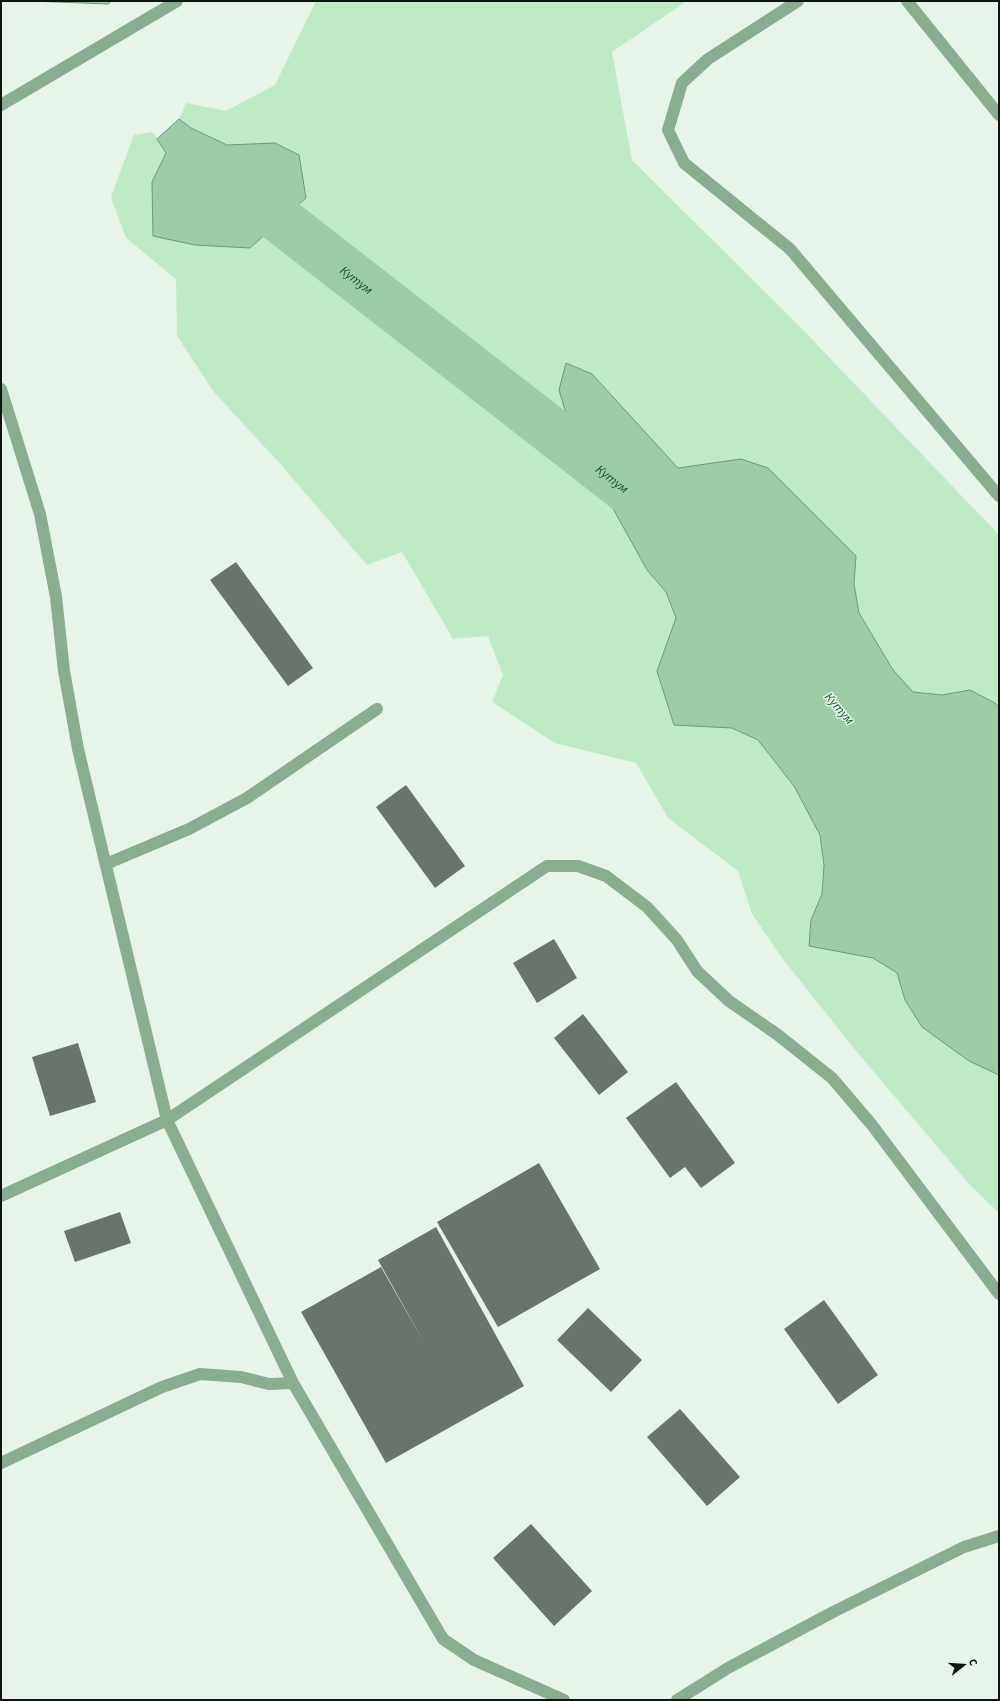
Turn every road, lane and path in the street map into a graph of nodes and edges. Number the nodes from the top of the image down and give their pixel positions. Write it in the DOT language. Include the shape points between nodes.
graph roads {
  1 [pos="178,1"];
  2 [pos="798,1"];
  3 [pos="907,1"];
  4 [pos="1,105"];
  5 [pos="999,115"];
  6 [pos="1,389"];
  7 [pos="999,496"];
  8 [pos="377,709"];
  9 [pos="106,864"];
  10 [pos="167,1120"];
  11 [pos="1,1196"];
  12 [pos="999,1294"];
  13 [pos="293,1383"];
  14 [pos="1,1463"];
  15 [pos="999,1536"];
  16 [pos="564,1700"];
  17 [pos="677,1700"];
  1 -- 4 [label="street"];
  2 -- 7 [label="street" via="708,59 682,83 668,130 684,163 790,249"];
  3 -- 5 [label="street"];
  6 -- 9 [label="street" via="40,514 56,597 64,671 78,749"];
  8 -- 9 [label="street" via="247,798 189,829"];
  9 -- 10 [label="street"];
  10 -- 11 [label="street"];
  10 -- 12 [label="street" via="547,866 578,866 606,876 647,907 677,940 697,971 724,996 832,1078 872,1125"];
  10 -- 13 [label="street"];
  13 -- 14 [label="street" via="269,1384 241,1377 200,1374 162,1387"];
  13 -- 16 [label="street" via="443,1639 474,1660"];
  15 -- 17 [label="street" via="964,1547 841,1608 728,1668"];
}
